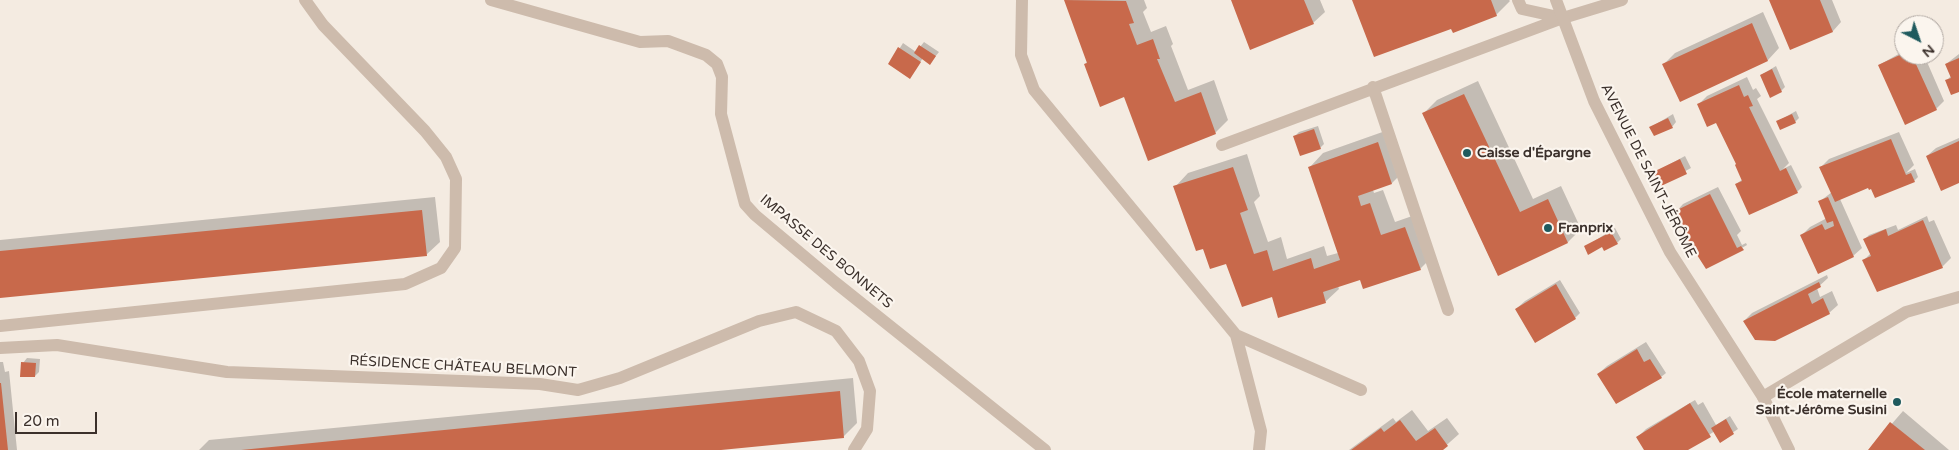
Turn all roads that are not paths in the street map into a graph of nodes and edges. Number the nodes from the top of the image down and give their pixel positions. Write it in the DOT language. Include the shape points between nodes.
graph roads {
  1 [pos="305,0"];
  2 [pos="491,0"];
  3 [pos="1022,0"];
  4 [pos="1518,0"];
  5 [pos="1556,0"];
  6 [pos="1622,0"];
  7 [pos="1563,18"];
  8 [pos="1372,87"];
  9 [pos="1222,145"];
  10 [pos="1959,296"];
  11 [pos="1448,310"];
  12 [pos="0,326"];
  13 [pos="1236,336"];
  14 [pos="0,348"];
  15 [pos="1361,390"];
  16 [pos="1763,397"];
  17 [pos="854,450"];
  18 [pos="1045,450"];
  19 [pos="1259,450"];
  20 [pos="1789,450"];
  1 -- 12 [label="street" via="323,25 446,157 456,179 455,248 441,268 405,284"];
  2 -- 18 [label="street, IMPASSE DES BONNETS" via="640,42 668,41 706,55 717,64 722,76 720,114 745,204 836,282"];
  3 -- 13 [label="street" via="1020,55 1034,90"];
  4 -- 7 [label="street" via="1522,9"];
  5 -- 7 [label="street, AVENUE DE SAINT-JÉRÔME"];
  6 -- 7 [label="street"];
  7 -- 8 [label="street"];
  7 -- 16 [label="street, AVENUE DE SAINT-JÉRÔME" via="1594,101 1670,252"];
  8 -- 9 [label="street"];
  8 -- 11 [label="street"];
  10 -- 16 [label="street" via="1906,312"];
  13 -- 15 [label="street"];
  13 -- 19 [label="street" via="1261,431"];
  14 -- 17 [label="street, RÉSIDENCE CHÂTEAU BELMONT" via="57,345 226,372 540,384 578,390 620,378 759,321 796,312 836,331 859,361 870,391 867,429"];
  16 -- 20 [label="street, AVENUE DE SAINT-JÉRÔME"];
}
